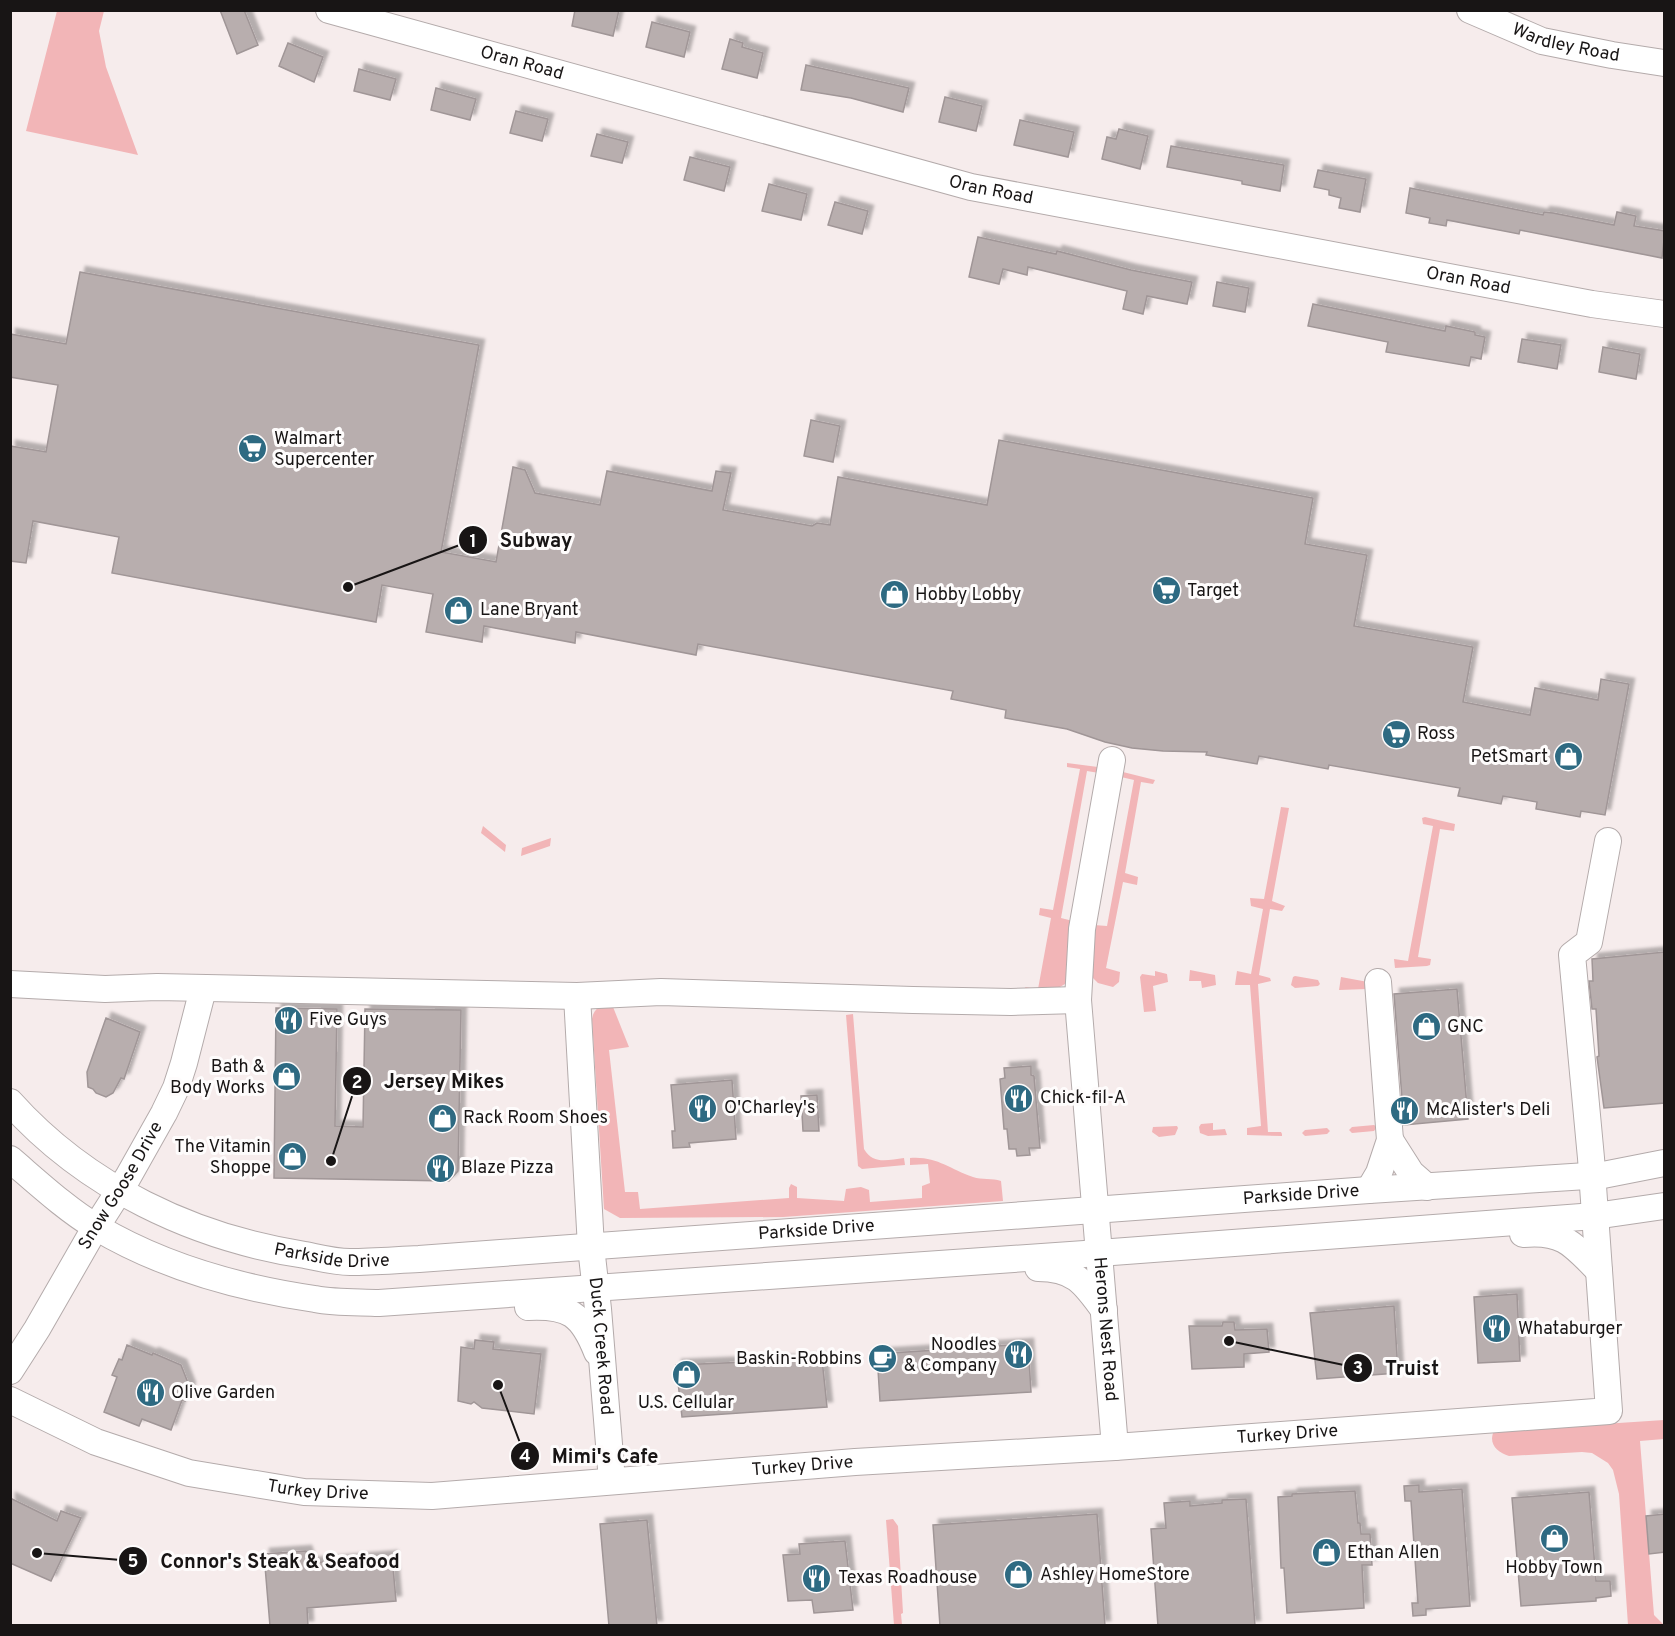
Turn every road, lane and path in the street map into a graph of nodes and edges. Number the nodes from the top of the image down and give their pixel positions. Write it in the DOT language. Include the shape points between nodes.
graph roads {
  1 [pos="329,10"];
  2 [pos="1470,10"];
  3 [pos="1665,63"];
  4 [pos="1665,314"];
  5 [pos="1112,760"];
  6 [pos="1608,841"];
  7 [pos="1378,982"];
  8 [pos="10,984"];
  9 [pos="203,989"];
  10 [pos="576,996"];
  11 [pos="1078,1000"];
  12 [pos="10,1102"];
  13 [pos="1390,1140"];
  14 [pos="10,1159"];
  15 [pos="1665,1163"];
  16 [pos="1592,1176"];
  17 [pos="1427,1187"];
  18 [pos="119,1190"];
  19 [pos="1369,1190"];
  20 [pos="1665,1206"];
  21 [pos="1096,1211"];
  22 [pos="1595,1216"];
  23 [pos="1476,1224"];
  24 [pos="96,1227"];
  25 [pos="591,1247"];
  26 [pos="1099,1253"];
  27 [pos="990,1261"];
  28 [pos="1599,1271"];
  29 [pos="596,1288"];
  30 [pos="470,1297"];
  31 [pos="1104,1310"];
  32 [pos="603,1365"];
  33 [pos="10,1371"];
  34 [pos="10,1400"];
  35 [pos="1115,1447"];
  36 [pos="612,1481"];
  1 -- 4 [label="street, Oran Road" via="971,188 1592,304"];
  2 -- 3 [label="street, Wardley Road" via="1542,41"];
  5 -- 11 [label="street, Herons Nest Road" via="1082,929"];
  6 -- 16 [label="street" via="1589,942 1572,956"];
  7 -- 13 [label="street"];
  8 -- 9 [label="street"];
  9 -- 10 [label="street"];
  9 -- 18 [label="street, Snow Goose Drive" via="176,1088"];
  10 -- 11 [label="street" via="661,992 1011,1002"];
  10 -- 25 [label="street, Duck Creek Road"];
  11 -- 21 [label="street, Herons Nest Road"];
  12 -- 18 [label="street, Parkside Drive" via="72,1158"];
  13 -- 17 [label="street" via="1412,1173"];
  13 -- 19 [label="street"];
  14 -- 24 [label="street"];
  15 -- 16 [label="street, Parkside Drive"];
  16 -- 17 [label="street, Parkside Drive"];
  16 -- 22 [label="street"];
  17 -- 19 [label="street, Parkside Drive"];
  18 -- 24 [label="street, Snow Goose Drive"];
  18 -- 25 [label="street, Parkside Drive" via="192,1226 254,1246 348,1262"];
  19 -- 21 [label="street, Parkside Drive"];
  20 -- 22 [label="street"];
  21 -- 25 [label="street, Parkside Drive"];
  21 -- 26 [label="street, Herons Nest Road"];
  22 -- 23 [label="street"];
  22 -- 28 [label="street"];
  23 -- 26 [label="street"];
  23 -- 28 [label="street" via="1509,1235 1549,1233 1579,1250"];
  24 -- 30 [label="street" via="197,1273 258,1289 318,1300 379,1303"];
  24 -- 33 [label="street, Snow Goose Drive"];
  25 -- 29 [label="street, Duck Creek Road"];
  26 -- 27 [label="street"];
  26 -- 31 [label="street, Herons Nest Road"];
  27 -- 29 [label="street"];
  27 -- 31 [label="street" via="1074,1275"];
  28 -- 35 [label="street, Turkey Drive" via="1609,1411"];
  29 -- 30 [label="street"];
  29 -- 32 [label="street, Duck Creek Road"];
  30 -- 32 [label="street" via="502,1308 549,1306 570,1312 591,1337"];
  31 -- 35 [label="street, Herons Nest Road"];
  32 -- 36 [label="street, Duck Creek Road"];
  34 -- 36 [label="street, Turkey Drive" via="96,1442 189,1473 304,1492 432,1496"];
  35 -- 36 [label="street, Turkey Drive"];
}
